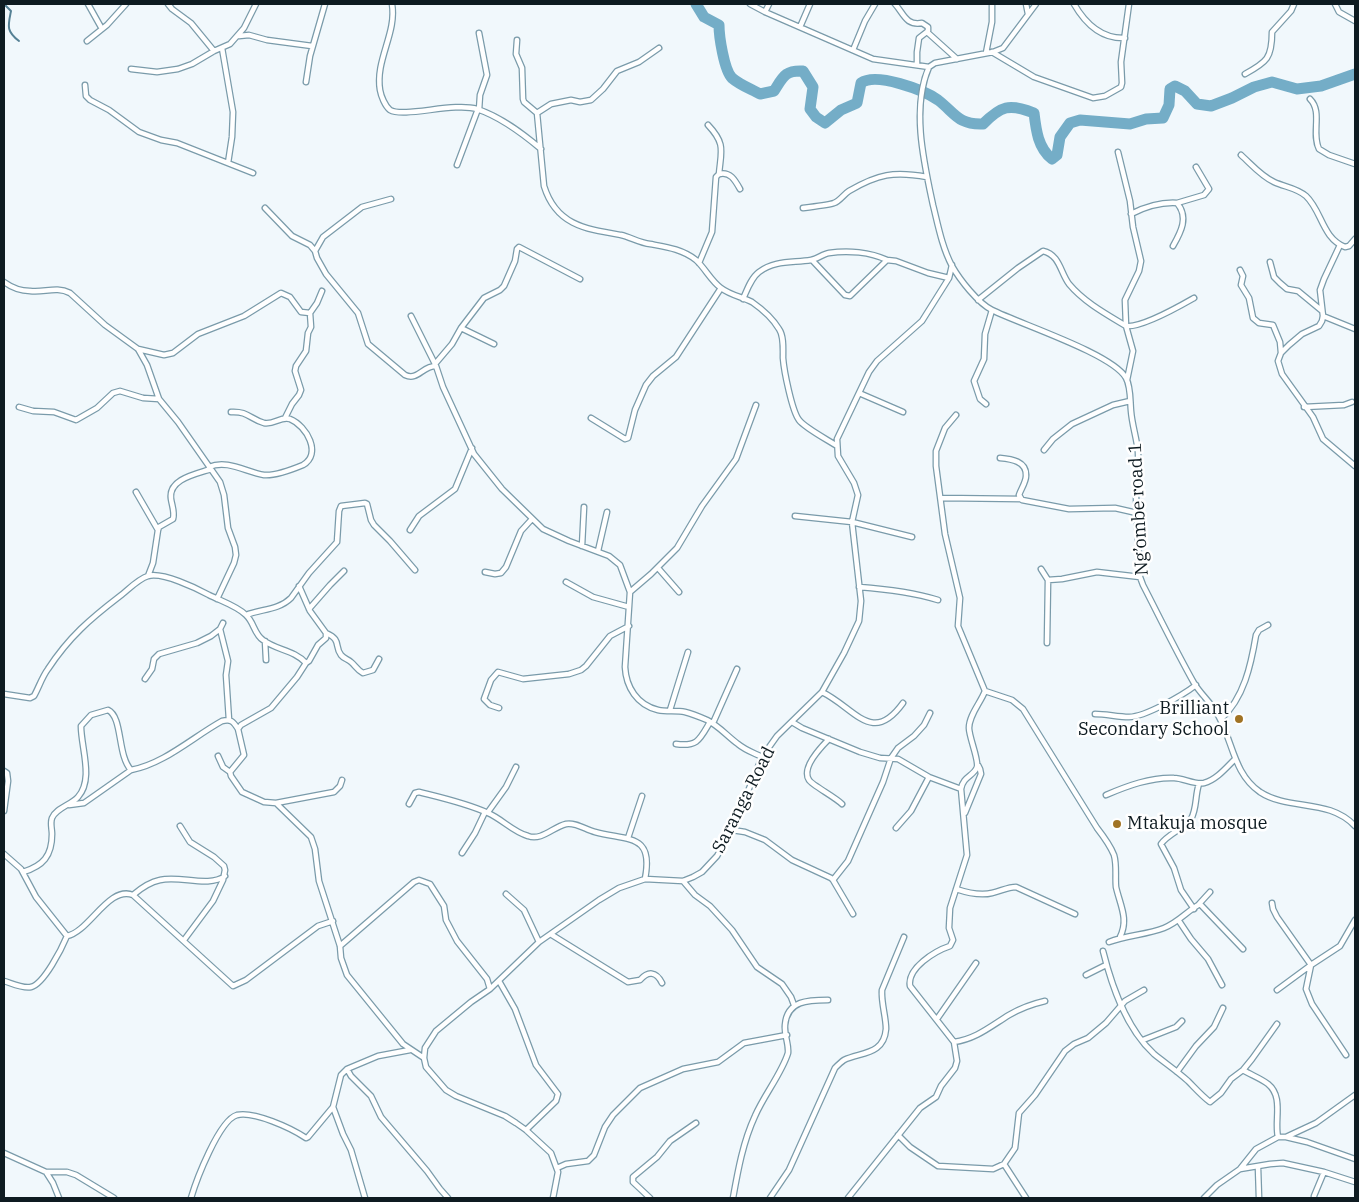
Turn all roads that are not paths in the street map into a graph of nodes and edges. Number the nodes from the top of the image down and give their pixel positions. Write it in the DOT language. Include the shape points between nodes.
graph roads {
  1 [pos="88,4"];
  2 [pos="126,4"];
  3 [pos="168,4"];
  4 [pos="256,4"];
  5 [pos="325,4"];
  6 [pos="392,4"];
  7 [pos="750,4"];
  8 [pos="769,4"];
  9 [pos="810,4"];
  10 [pos="875,4"];
  11 [pos="896,4"];
  12 [pos="992,4"];
  13 [pos="1026,4"];
  14 [pos="1036,4"];
  15 [pos="1074,4"];
  16 [pos="1129,4"];
  17 [pos="1294,4"];
  18 [pos="1335,4"];
  19 [pos="765,12"];
  20 [pos="1028,14"];
  21 [pos="1355,20"];
  22 [pos="800,27"];
  23 [pos="102,29"];
  24 [pos="927,32"];
  25 [pos="479,33"];
  26 [pos="239,36"];
  27 [pos="1125,38"];
  28 [pos="517,40"];
  29 [pos="87,41"];
  30 [pos="312,46"];
  31 [pos="222,48"];
  32 [pos="659,48"];
  33 [pos="853,50"];
  34 [pos="214,51"];
  35 [pos="992,52"];
  36 [pos="986,54"];
  37 [pos="957,59"];
  38 [pos="917,65"];
  39 [pos="928,67"];
  40 [pos="131,69"];
  41 [pos="1245,74"];
  42 [pos="306,82"];
  43 [pos="85,85"];
  44 [pos="1310,99"];
  45 [pos="478,110"];
  46 [pos="537,113"];
  47 [pos="708,125"];
  48 [pos="541,149"];
  49 [pos="1118,152"];
  50 [pos="1241,156"];
  51 [pos="228,163"];
  52 [pos="1355,164"];
  53 [pos="457,165"];
  54 [pos="1196,167"];
  55 [pos="253,173"];
  56 [pos="719,174"];
  57 [pos="927,177"];
  58 [pos="740,189"];
  59 [pos="391,199"];
  60 [pos="1177,203"];
  61 [pos="265,208"];
  62 [pos="803,208"];
  63 [pos="1131,214"];
  64 [pos="1355,239"];
  65 [pos="1340,245"];
  66 [pos="1174,246"];
  67 [pos="316,251"];
  68 [pos="812,260"];
  69 [pos="887,260"];
  70 [pos="1270,262"];
  71 [pos="699,263"];
  72 [pos="952,266"];
  73 [pos="1240,270"];
  74 [pos="949,278"];
  75 [pos="580,279"];
  76 [pos="4,282"];
  77 [pos="721,288"];
  78 [pos="322,291"];
  79 [pos="743,298"];
  80 [pos="1194,298"];
  81 [pos="978,300"];
  82 [pos="992,310"];
  83 [pos="1322,310"];
  84 [pos="310,313"];
  85 [pos="411,316"];
  86 [pos="1323,316"];
  87 [pos="1126,326"];
  88 [pos="461,328"];
  89 [pos="1355,329"];
  90 [pos="494,344"];
  91 [pos="138,349"];
  92 [pos="1281,353"];
  93 [pos="435,365"];
  94 [pos="1127,380"];
  95 [pos="859,393"];
  96 [pos="159,398"];
  97 [pos="1130,400"];
  98 [pos="1352,402"];
  99 [pos="986,404"];
  100 [pos="756,405"];
  101 [pos="1304,407"];
  102 [pos="20,408"];
  103 [pos="231,412"];
  104 [pos="904,412"];
  105 [pos="956,415"];
  106 [pos="285,418"];
  107 [pos="591,418"];
  108 [pos="836,446"];
  109 [pos="472,448"];
  110 [pos="1044,450"];
  111 [pos="1000,458"];
  112 [pos="1355,466"];
  113 [pos="210,468"];
  114 [pos="136,492"];
  115 [pos="941,498"];
  116 [pos="1021,499"];
  117 [pos="584,507"];
  118 [pos="607,512"];
  119 [pos="1137,513"];
  120 [pos="795,516"];
  121 [pos="532,519"];
  122 [pos="852,522"];
  123 [pos="158,530"];
  124 [pos="410,530"];
  125 [pos="912,537"];
  126 [pos="582,546"];
  127 [pos="598,551"];
  128 [pos="658,568"];
  129 [pos="1041,569"];
  130 [pos="415,570"];
  131 [pos="344,571"];
  132 [pos="484,572"];
  133 [pos="148,576"];
  134 [pos="1140,577"];
  135 [pos="1048,580"];
  136 [pos="566,582"];
  137 [pos="299,586"];
  138 [pos="859,587"];
  139 [pos="630,592"];
  140 [pos="679,592"];
  141 [pos="217,599"];
  142 [pos="938,600"];
  143 [pos="629,607"];
  144 [pos="309,609"];
  145 [pos="246,615"];
  146 [pos="223,623"];
  147 [pos="1268,625"];
  148 [pos="629,626"];
  149 [pos="220,629"];
  150 [pos="326,633"];
  151 [pos="266,641"];
  152 [pos="1047,643"];
  153 [pos="688,652"];
  154 [pos="379,659"];
  155 [pos="266,660"];
  156 [pos="306,663"];
  157 [pos="737,669"];
  158 [pos="145,679"];
  159 [pos="1196,686"];
  160 [pos="985,691"];
  161 [pos="822,692"];
  162 [pos="4,694"];
  163 [pos="903,703"];
  164 [pos="499,708"];
  165 [pos="670,710"];
  166 [pos="930,713"];
  167 [pos="1095,714"];
  168 [pos="229,720"];
  169 [pos="1221,720"];
  170 [pos="712,722"];
  171 [pos="792,722"];
  172 [pos="238,729"];
  173 [pos="829,739"];
  174 [pos="676,744"];
  175 [pos="218,756"];
  176 [pos="762,757"];
  177 [pos="891,758"];
  178 [pos="1235,760"];
  179 [pos="978,765"];
  180 [pos="516,767"];
  181 [pos="131,770"];
  182 [pos="4,771"];
  183 [pos="230,772"];
  184 [pos="929,777"];
  185 [pos="342,780"];
  186 [pos="1199,784"];
  187 [pos="961,789"];
  188 [pos="1106,795"];
  189 [pos="642,796"];
  190 [pos="276,803"];
  191 [pos="409,804"];
  192 [pos="842,804"];
  193 [pos="68,805"];
  194 [pos="4,811"];
  195 [pos="486,812"];
  196 [pos="964,814"];
  197 [pos="180,826"];
  198 [pos="1355,826"];
  199 [pos="896,828"];
  200 [pos="732,830"];
  201 [pos="628,838"];
  202 [pos="462,853"];
  203 [pos="4,854"];
  204 [pos="23,872"];
  205 [pos="225,876"];
  206 [pos="645,879"];
  207 [pos="683,880"];
  208 [pos="833,880"];
  209 [pos="956,889"];
  210 [pos="1210,892"];
  211 [pos="506,894"];
  212 [pos="133,895"];
  213 [pos="1272,902"];
  214 [pos="1199,904"];
  215 [pos="1194,909"];
  216 [pos="853,914"];
  217 [pos="1075,914"];
  218 [pos="1355,920"];
  219 [pos="333,921"];
  220 [pos="1179,921"];
  221 [pos="552,935"];
  222 [pos="67,936"];
  223 [pos="904,936"];
  224 [pos="1120,937"];
  225 [pos="184,940"];
  226 [pos="540,942"];
  227 [pos="1109,942"];
  228 [pos="340,946"];
  229 [pos="1243,949"];
  230 [pos="1103,951"];
  231 [pos="976,964"];
  232 [pos="1106,965"];
  233 [pos="1312,965"];
  234 [pos="1086,975"];
  235 [pos="4,980"];
  236 [pos="499,981"];
  237 [pos="662,983"];
  238 [pos="1222,985"];
  239 [pos="490,989"];
  240 [pos="1144,990"];
  241 [pos="1278,990"];
  242 [pos="828,1000"];
  243 [pos="1045,1001"];
  244 [pos="794,1005"];
  245 [pos="1121,1006"];
  246 [pos="1223,1008"];
  247 [pos="937,1019"];
  248 [pos="1182,1022"];
  249 [pos="1277,1024"];
  250 [pos="787,1035"];
  251 [pos="1143,1040"];
  252 [pos="954,1042"];
  253 [pos="410,1050"];
  254 [pos="1346,1056"];
  255 [pos="424,1058"];
  256 [pos="347,1069"];
  257 [pos="1243,1070"];
  258 [pos="1177,1072"];
  259 [pos="1355,1095"];
  260 [pos="333,1107"];
  261 [pos="696,1123"];
  262 [pos="526,1130"];
  263 [pos="898,1134"];
  264 [pos="1278,1137"];
  265 [pos="1286,1137"];
  266 [pos="4,1153"];
  267 [pos="1355,1159"];
  268 [pos="1004,1164"];
  269 [pos="1258,1167"];
  270 [pos="557,1168"];
  271 [pos="1240,1169"];
  272 [pos="46,1172"];
  273 [pos="1324,1172"];
  274 [pos="1355,1182"];
  275 [pos="59,1198"];
  276 [pos="114,1198"];
  277 [pos="191,1198"];
  278 [pos="366,1198"];
  279 [pos="448,1198"];
  280 [pos="553,1198"];
  281 [pos="650,1198"];
  282 [pos="733,1198"];
  283 [pos="770,1198"];
  284 [pos="848,1198"];
  285 [pos="1026,1198"];
  286 [pos="1204,1198"];
  287 [pos="1259,1198"];
  288 [pos="1314,1198"];
  1 -- 23 [label="street"];
  2 -- 23 [label="street"];
  3 -- 34 [label="street" via="191,23"];
  4 -- 26 [label="street"];
  5 -- 30 [label="street"];
  6 -- 45 [label="street" via="393,16 379,79 387,107 400,112 456,107"];
  7 -- 19 [label="street"];
  8 -- 19 [label="street"];
  9 -- 22 [label="street"];
  10 -- 33 [label="street"];
  11 -- 24 [label="street" via="910,22 926,24"];
  12 -- 36 [label="street"];
  13 -- 20 [label="street"];
  14 -- 20 [label="street"];
  15 -- 27 [label="street" via="1098,32"];
  16 -- 27 [label="street"];
  17 -- 41 [label="street" via="1272,32 1269,58"];
  18 -- 21 [label="street" via="1339,12"];
  19 -- 22 [label="street"];
  20 -- 35 [label="street" via="1003,48"];
  22 -- 33 [label="street"];
  23 -- 29 [label="street"];
  24 -- 37 [label="street"];
  24 -- 38 [label="street" via="919,38"];
  25 -- 45 [label="street" via="487,75"];
  26 -- 30 [label="street"];
  26 -- 31 [label="street"];
  27 -- 35 [label="street" via="1121,86 1105,96 1093,98 1034,78"];
  28 -- 46 [label="street" via="523,99"];
  30 -- 42 [label="street"];
  31 -- 34 [label="street"];
  31 -- 51 [label="street" via="233,112"];
  32 -- 46 [label="street" via="639,62 617,71 591,100 552,104"];
  33 -- 38 [label="street" via="873,59"];
  34 -- 40 [label="street" via="174,70"];
  35 -- 36 [label="street"];
  36 -- 37 [label="street"];
  37 -- 39 [label="street"];
  38 -- 39 [label="street"];
  39 -- 57 [label="street" via="921,105 921,142"];
  43 -- 51 [label="street" via="86,96 90,100 139,132"];
  44 -- 52 [label="street" via="1316,114 1318,149"];
  45 -- 48 [label="street" via="523,134"];
  45 -- 53 [label="street"];
  46 -- 48 [label="street"];
  47 -- 56 [label="street" via="718,135 723,152"];
  48 -- 71 [label="street" via="544,186 553,206 564,219 612,235 673,248"];
  49 -- 63 [label="street, Ng’ombe road 1"];
  50 -- 65 [label="street" via="1266,178 1307,197 1322,225"];
  51 -- 55 [label="street"];
  54 -- 60 [label="street" via="1209,188 1204,195"];
  56 -- 58 [label="street" via="729,175"];
  56 -- 71 [label="street" via="716,177 712,232"];
  57 -- 62 [label="street" via="903,173 881,176 867,180 833,204"];
  57 -- 72 [label="street" via="941,239"];
  59 -- 67 [label="street" via="362,207 323,237"];
  60 -- 63 [label="street" via="1168,202"];
  60 -- 66 [label="street" via="1181,208 1183,227"];
  61 -- 67 [label="street" via="292,236"];
  63 -- 87 [label="street, Ng’ombe road 1" via="1141,261 1125,300"];
  64 -- 65 [label="street" via="1345,248"];
  65 -- 83 [label="street" via="1320,290"];
  67 -- 93 [label="street" via="326,274 358,313 368,344 374,351 411,378"];
  68 -- 69 [label="street" via="828,253 866,253"];
  68 -- 69 [label="street" via="845,295 850,296"];
  68 -- 79 [label="street" via="773,264 754,278"];
  69 -- 74 [label="street"];
  70 -- 83 [label="street" via="1280,283"];
  71 -- 77 [label="street"];
  72 -- 74 [label="street"];
  72 -- 81 [label="street"];
  73 -- 92 [label="street" via="1243,276 1241,284 1249,298 1253,318 1259,323 1273,325"];
  74 -- 95 [label="street" via="922,321 877,360"];
  75 -- 88 [label="street" via="519,247 504,286 484,298"];
  76 -- 91 [label="street" via="30,292 63,290"];
  77 -- 79 [label="street"];
  77 -- 107 [label="street" via="676,357 646,385 628,438"];
  78 -- 84 [label="street"];
  79 -- 108 [label="street" via="771,317 781,332 791,399 798,419"];
  80 -- 87 [label="street" via="1142,324"];
  81 -- 82 [label="street"];
  81 -- 87 [label="street" via="1043,251 1058,260 1068,282 1082,297"];
  82 -- 94 [label="street" via="1092,354 1114,366"];
  82 -- 99 [label="street" via="985,334 984,359 974,381 976,392"];
  83 -- 86 [label="street"];
  84 -- 91 [label="street" via="301,312 290,297 280,293 244,316 198,334 173,354"];
  84 -- 106 [label="street" via="306,351 295,371 301,390"];
  85 -- 93 [label="street"];
  86 -- 89 [label="street"];
  86 -- 92 [label="street" via="1319,326 1302,334"];
  87 -- 94 [label="street, Ng’ombe road 1" via="1132,351"];
  88 -- 90 [label="street"];
  88 -- 93 [label="street"];
  91 -- 96 [label="street"];
  92 -- 101 [label="street" via="1278,360 1282,374"];
  93 -- 109 [label="street"];
  94 -- 97 [label="street, Ng’ombe road 1"];
  95 -- 104 [label="street"];
  95 -- 108 [label="street"];
  96 -- 102 [label="street" via="142,398 120,391 76,420 54,412"];
  96 -- 113 [label="street"];
  97 -- 110 [label="street" via="1072,424"];
  97 -- 119 [label="street, Ng’ombe road 1" via="1138,452"];
  98 -- 101 [label="street"];
  100 -- 128 [label="street" via="736,459 677,548"];
  101 -- 112 [label="street" via="1327,444"];
  103 -- 106 [label="street" via="245,412 267,423"];
  105 -- 115 [label="street" via="936,451"];
  106 -- 113 [label="street" via="300,425 308,437 312,454 307,463 270,475 225,465"];
  108 -- 122 [label="street, Saranga Road" via="858,495"];
  109 -- 121 [label="street" via="497,483"];
  109 -- 124 [label="street" via="455,489 419,516"];
  111 -- 116 [label="street" via="1013,459 1023,466 1026,477 1019,494"];
  113 -- 123 [label="street" via="179,481 173,488 170,497 173,519"];
  113 -- 141 [label="street" via="224,495 228,528 236,555"];
  114 -- 123 [label="street"];
  115 -- 116 [label="street"];
  115 -- 160 [label="street" via="945,534 960,598 958,626"];
  116 -- 119 [label="street" via="1068,509 1115,508"];
  117 -- 126 [label="street"];
  118 -- 127 [label="street"];
  119 -- 134 [label="street, Ng’ombe road 1"];
  120 -- 122 [label="street"];
  121 -- 126 [label="street" via="555,535"];
  121 -- 132 [label="street" via="520,532 506,567 495,574"];
  122 -- 125 [label="street"];
  122 -- 138 [label="street, Saranga Road"];
  123 -- 133 [label="street"];
  126 -- 127 [label="street"];
  127 -- 139 [label="street" via="617,561"];
  128 -- 139 [label="street"];
  128 -- 140 [label="street"];
  129 -- 135 [label="street"];
  130 -- 137 [label="street" via="374,525 367,504 343,505 339,511 337,542"];
  131 -- 144 [label="street"];
  133 -- 141 [label="street" via="161,576"];
  133 -- 162 [label="street" via="78,630 46,671 34,696"];
  134 -- 135 [label="street" via="1097,572"];
  134 -- 159 [label="street, Ng’ombe road 1"];
  135 -- 152 [label="street"];
  136 -- 143 [label="street" via="593,597"];
  137 -- 144 [label="street"];
  137 -- 145 [label="street" via="288,601 272,609"];
  138 -- 142 [label="street" via="885,588"];
  138 -- 161 [label="street, Saranga Road" via="859,621"];
  139 -- 143 [label="street"];
  141 -- 145 [label="street"];
  143 -- 148 [label="street"];
  144 -- 150 [label="street"];
  145 -- 151 [label="street" via="257,634"];
  146 -- 149 [label="street"];
  147 -- 169 [label="street" via="1256,635 1240,694"];
  148 -- 164 [label="street" via="610,636 581,670 523,679 498,672 491,680 484,699"];
  148 -- 165 [label="street" via="628,686 651,708"];
  149 -- 158 [label="street" via="198,643 159,654"];
  149 -- 168 [label="street" via="228,661"];
  150 -- 154 [label="street" via="337,641 340,654 363,673 373,670"];
  150 -- 156 [label="street" via="326,638"];
  151 -- 155 [label="street"];
  151 -- 156 [label="street"];
  153 -- 165 [label="street"];
  156 -- 172 [label="street" via="271,708"];
  157 -- 170 [label="street"];
  159 -- 167 [label="street" via="1139,716"];
  159 -- 169 [label="street, Ng’ombe road 1"];
  160 -- 179 [label="street" via="969,725"];
  160 -- 224 [label="street" via="1012,700 1023,708 1106,840 1114,857 1116,887 1124,912"];
  161 -- 163 [label="street" via="834,697 863,720 875,724 891,717"];
  161 -- 171 [label="street, Saranga Road"];
  165 -- 170 [label="street"];
  166 -- 177 [label="street" via="924,725"];
  168 -- 172 [label="street"];
  168 -- 181 [label="street" via="222,721 155,762"];
  169 -- 178 [label="street, Ng’ombe road 1"];
  170 -- 174 [label="street" via="694,744"];
  170 -- 176 [label="street" via="740,746"];
  171 -- 173 [label="street"];
  171 -- 176 [label="street, Saranga Road"];
  172 -- 183 [label="street" via="244,755"];
  173 -- 177 [label="street" via="860,752"];
  173 -- 192 [label="street" via="812,759 808,776 810,781"];
  175 -- 183 [label="street" via="223,767"];
  176 -- 200 [label="street, Saranga Road"];
  177 -- 184 [label="street"];
  177 -- 208 [label="street" via="848,861"];
  178 -- 186 [label="street" via="1208,782"];
  178 -- 198 [label="street, Ng’ombe road 1" via="1242,774 1262,793 1338,812"];
  179 -- 187 [label="street" via="964,780"];
  179 -- 196 [label="street" via="981,774"];
  180 -- 195 [label="street" via="506,787"];
  181 -- 193 [label="street" via="84,803"];
  181 -- 193 [label="street" via="123,758 113,712 108,710 91,715 81,726 87,774 84,788"];
  182 -- 194 [label="street" via="8,781"];
  183 -- 190 [label="street" via="245,794"];
  184 -- 187 [label="street"];
  184 -- 199 [label="street" via="911,811"];
  185 -- 190 [label="street" via="334,792"];
  186 -- 188 [label="street" via="1186,779 1162,778"];
  186 -- 215 [label="street" via="1190,821 1160,844 1174,868 1181,890"];
  187 -- 196 [label="street"];
  189 -- 201 [label="street"];
  190 -- 219 [label="street" via="311,837 321,888"];
  191 -- 195 [label="street" via="419,792"];
  193 -- 204 [label="street" via="52,818 52,843 44,861 37,868"];
  195 -- 201 [label="street" via="531,837 572,824"];
  195 -- 202 [label="street"];
  196 -- 209 [label="street" via="967,855"];
  197 -- 205 [label="street" via="190,842 224,866"];
  200 -- 207 [label="street, Saranga Road" via="709,865 694,877"];
  200 -- 208 [label="street" via="765,840 792,860"];
  201 -- 206 [label="street" via="640,844 646,852"];
  203 -- 204 [label="street"];
  204 -- 222 [label="street" via="36,897"];
  205 -- 212 [label="street" via="213,882 160,880"];
  205 -- 225 [label="street" via="213,901"];
  206 -- 207 [label="street, Saranga Road"];
  206 -- 221 [label="street, Saranga Road" via="619,888"];
  207 -- 244 [label="street" via="732,930 757,967 782,984"];
  208 -- 216 [label="street"];
  209 -- 217 [label="street" via="980,895 1016,887"];
  209 -- 247 [label="street" via="950,908 949,928 953,940 950,946 941,949 912,972 909,981"];
  210 -- 214 [label="street"];
  211 -- 226 [label="street" via="524,910"];
  212 -- 222 [label="street" via="124,893 115,897 83,928"];
  212 -- 225 [label="street"];
  213 -- 233 [label="street" via="1277,917"];
  214 -- 215 [label="street"];
  214 -- 229 [label="street"];
  215 -- 220 [label="street"];
  218 -- 233 [label="street" via="1340,946"];
  219 -- 225 [label="street" via="318,926 236,986"];
  219 -- 228 [label="street"];
  220 -- 224 [label="street" via="1144,934"];
  220 -- 238 [label="street" via="1208,959"];
  221 -- 226 [label="street, Saranga Road"];
  221 -- 237 [label="street" via="628,982 640,980 650,973 659,977"];
  222 -- 235 [label="street" via="55,960 36,985 28,988"];
  223 -- 283 [label="street" via="882,990 884,1040 868,1054 848,1059 835,1068 789,1170"];
  224 -- 227 [label="street"];
  226 -- 236 [label="street, Saranga Road"];
  228 -- 239 [label="street" via="414,882 425,881 444,906 446,920 457,941 487,979"];
  228 -- 253 [label="street" via="347,975"];
  230 -- 232 [label="street"];
  231 -- 247 [label="street"];
  232 -- 234 [label="street"];
  232 -- 245 [label="street"];
  233 -- 241 [label="street"];
  233 -- 254 [label="street" via="1307,993"];
  236 -- 239 [label="street, Saranga Road"];
  236 -- 262 [label="street" via="515,1009 536,1065 558,1094 556,1101"];
  239 -- 255 [label="street, Saranga Road" via="436,1031 425,1048"];
  240 -- 245 [label="street"];
  242 -- 244 [label="street"];
  243 -- 252 [label="street" via="1019,1010 976,1036"];
  244 -- 250 [label="street" via="784,1027"];
  245 -- 251 [label="street"];
  245 -- 268 [label="street" via="1093,1034 1065,1050 1020,1113 1015,1148"];
  246 -- 258 [label="street" via="1214,1028"];
  247 -- 252 [label="street"];
  248 -- 251 [label="street"];
  249 -- 257 [label="street"];
  250 -- 270 [label="street" via="744,1043 718,1062 684,1069 640,1088 613,1115 594,1155 588,1160"];
  250 -- 282 [label="street" via="788,1054 746,1137"];
  251 -- 258 [label="street" via="1153,1053"];
  252 -- 263 [label="street" via="955,1068 936,1097 920,1108"];
  253 -- 255 [label="street"];
  253 -- 256 [label="street" via="378,1056"];
  255 -- 262 [label="street" via="426,1067 446,1090 505,1116"];
  256 -- 260 [label="street" via="342,1075"];
  256 -- 279 [label="street" via="371,1096 380,1117"];
  257 -- 258 [label="street" via="1210,1102"];
  257 -- 264 [label="street" via="1268,1084 1276,1094"];
  259 -- 265 [label="street" via="1316,1122"];
  260 -- 277 [label="street" via="312,1135 306,1138 254,1116 240,1115 231,1119 213,1145"];
  260 -- 278 [label="street"];
  261 -- 281 [label="street" via="670,1141 633,1177 633,1182"];
  262 -- 270 [label="street" via="550,1153"];
  263 -- 268 [label="street" via="910,1147 938,1166 993,1169"];
  263 -- 284 [label="street"];
  264 -- 265 [label="street"];
  264 -- 271 [label="street" via="1256,1149"];
  265 -- 267 [label="street"];
  266 -- 272 [label="street"];
  268 -- 285 [label="street"];
  269 -- 271 [label="street"];
  269 -- 273 [label="street" via="1283,1163"];
  269 -- 287 [label="street"];
  270 -- 280 [label="street"];
  271 -- 286 [label="street"];
  272 -- 275 [label="street"];
  272 -- 276 [label="street" via="76,1175"];
  273 -- 274 [label="street"];
  273 -- 288 [label="street"];
}
